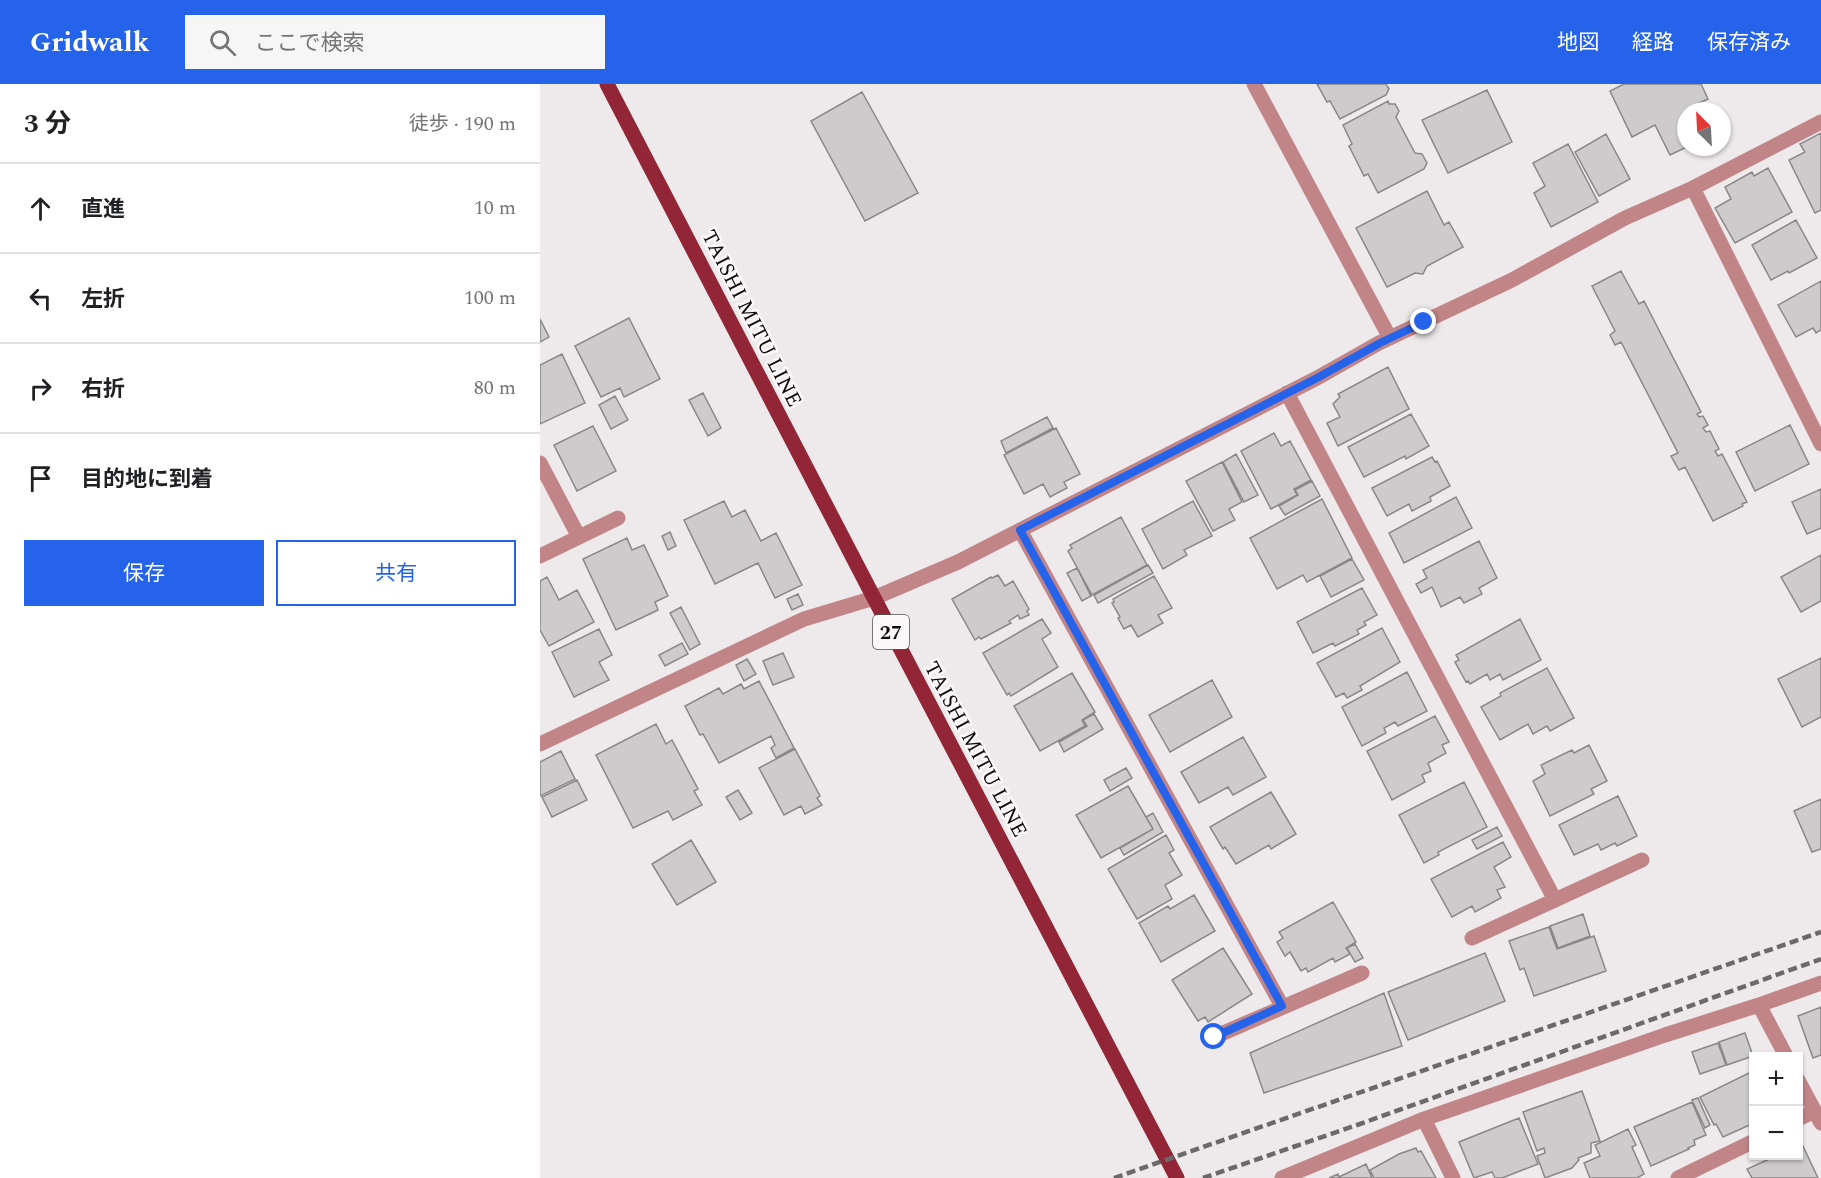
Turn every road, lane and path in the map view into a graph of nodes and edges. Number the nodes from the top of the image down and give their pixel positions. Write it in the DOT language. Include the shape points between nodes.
graph roads {
  1 [pos="607,84"];
  2 [pos="1254,84"];
  3 [pos="1821,122"];
  4 [pos="1693,188"];
  5 [pos="1390,338"];
  6 [pos="1287,393"];
  7 [pos="1821,444"];
  8 [pos="540,464"];
  9 [pos="618,518"];
  10 [pos="1020,530"];
  11 [pos="579,537"];
  12 [pos="540,556"];
  13 [pos="873,598"];
  14 [pos="540,744"];
  15 [pos="1642,860"];
  16 [pos="1555,900"];
  17 [pos="1472,938"];
  18 [pos="1362,973"];
  19 [pos="1821,982"];
  20 [pos="1759,1005"];
  21 [pos="1282,1006"];
  22 [pos="1214,1037"];
  23 [pos="1784,1052"];
  24 [pos="1803,1089"];
  25 [pos="1818,1117"];
  26 [pos="1803,1118"];
  27 [pos="1424,1119"];
  28 [pos="1749,1143"];
  29 [pos="1177,1178"];
  30 [pos="1282,1178"];
  31 [pos="1453,1178"];
  32 [pos="1678,1178"];
  1 -- 13 [label="main road, TAISHI MITU LINE / 27"];
  2 -- 5 [label="street"];
  3 -- 4 [label="street"];
  4 -- 5 [label="street" via="1625,218 1512,280"];
  4 -- 7 [label="street"];
  5 -- 6 [label="street"];
  6 -- 10 [label="street"];
  6 -- 16 [label="street"];
  8 -- 11 [label="street"];
  9 -- 11 [label="street"];
  10 -- 13 [label="street" via="958,562"];
  10 -- 21 [label="street"];
  11 -- 12 [label="street"];
  13 -- 14 [label="street" via="804,619"];
  13 -- 29 [label="main road, TAISHI MITU LINE / 27"];
  15 -- 16 [label="street"];
  16 -- 17 [label="street"];
  18 -- 21 [label="street"];
  19 -- 20 [label="street"];
  20 -- 23 [label="street"];
  20 -- 27 [label="street"];
  21 -- 22 [label="street"];
  24 -- 25 [label="street"];
  25 -- 26 [label="street"];
  27 -- 30 [label="street"];
  27 -- 31 [label="street"];
  28 -- 32 [label="street"];
}
